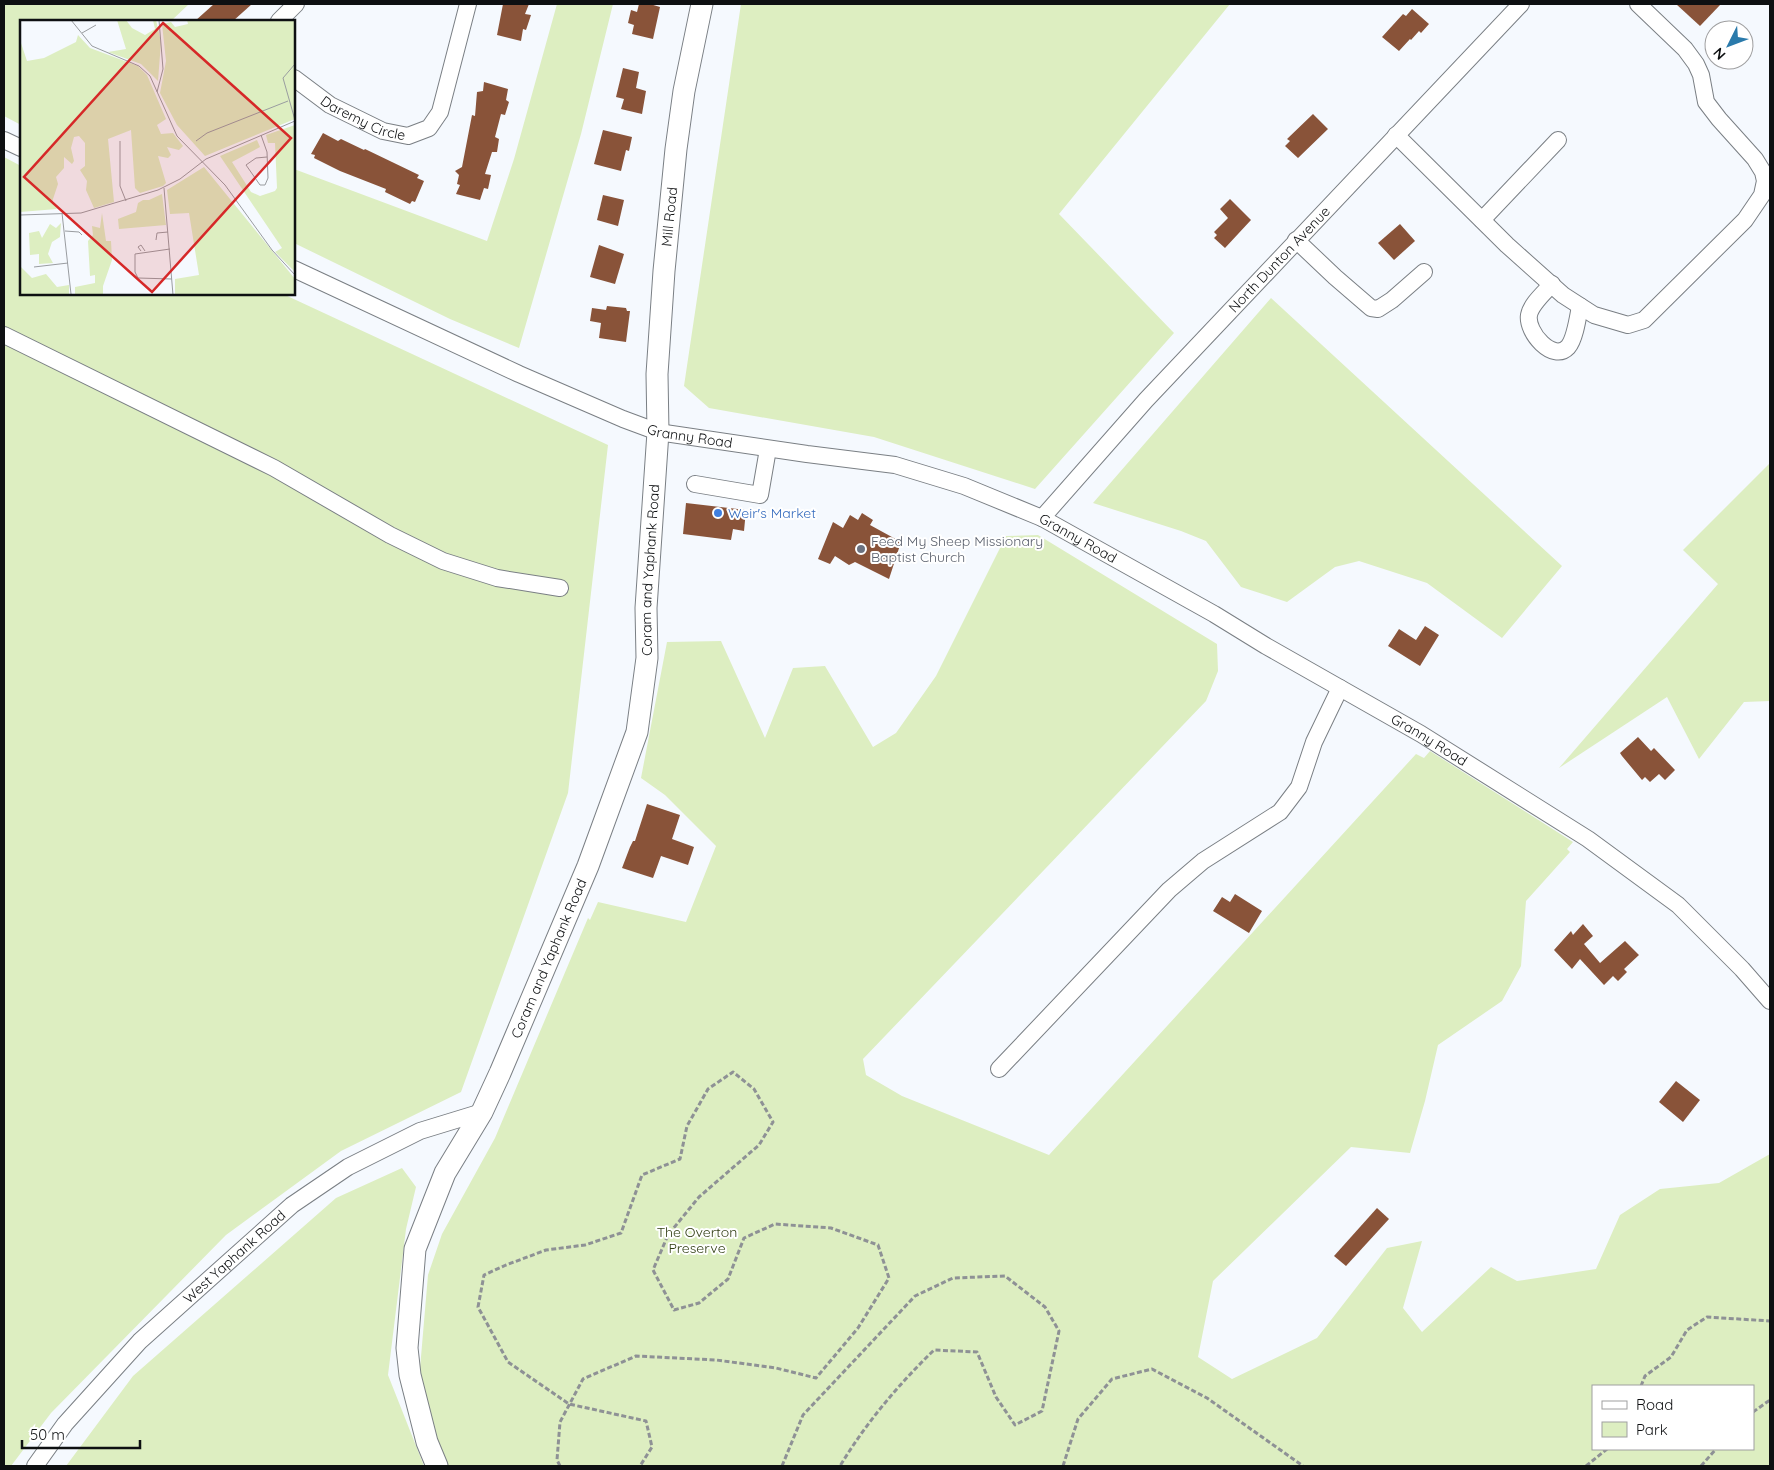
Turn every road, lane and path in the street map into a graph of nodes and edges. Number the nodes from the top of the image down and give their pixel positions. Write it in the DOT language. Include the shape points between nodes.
graph roads {
  1 [pos="296,4"];
  2 [pos="468,4"];
  3 [pos="702,4"];
  4 [pos="1521,4"];
  5 [pos="1638,4"];
  6 [pos="280,20"];
  7 [pos="295,79"];
  8 [pos="1396,135"];
  9 [pos="4,140"];
  10 [pos="1558,140"];
  11 [pos="20,148"];
  12 [pos="1482,220"];
  13 [pos="1296,240"];
  14 [pos="295,268"];
  15 [pos="1424,272"];
  16 [pos="1552,284"];
  17 [pos="1580,306"];
  18 [pos="4,335"];
  19 [pos="658,432"];
  20 [pos="768,448"];
  21 [pos="695,484"];
  22 [pos="1042,518"];
  23 [pos="560,588"];
  24 [pos="1340,688"];
  25 [pos="1770,1002"];
  26 [pos="999,1069"];
  27 [pos="482,1112"];
  28 [pos="1770,1321"];
  29 [pos="1641,1385"];
  30 [pos="1770,1400"];
  31 [pos="569,1404"];
  32 [pos="1754,1411"];
  33 [pos="1607,1450"];
  34 [pos="1715,1450"];
  35 [pos="34,1466"];
  36 [pos="437,1466"];
  37 [pos="560,1466"];
  38 [pos="640,1466"];
  39 [pos="782,1466"];
  40 [pos="840,1466"];
  41 [pos="1063,1466"];
  42 [pos="1304,1466"];
  43 [pos="1586,1466"];
  44 [pos="1701,1466"];
  1 -- 6 [label="street"];
  2 -- 7 [label="street, Daremy Circle" via="440,112 429,128 408,136 383,132 330,105"];
  3 -- 19 [label="main road, Mill Road" via="676,149 657,374"];
  4 -- 8 [label="street, North Dunton Avenue"];
  5 -- 17 [label="street" via="1696,64 1706,102 1755,159 1766,181 1762,195 1746,220 1644,320 1628,325 1594,315"];
  8 -- 12 [label="street"];
  8 -- 13 [label="street, North Dunton Avenue"];
  9 -- 11 [label="street"];
  10 -- 12 [label="street"];
  12 -- 16 [label="street"];
  13 -- 15 [label="street" via="1370,308 1378,309 1392,300"];
  13 -- 22 [label="street, North Dunton Avenue" via="1146,400"];
  14 -- 19 [label="street, Granny Road" via="519,374"];
  16 -- 17 [label="street"];
  16 -- 17 [label="street" via="1528,316 1531,329 1540,343 1551,351 1563,351 1569,346"];
  18 -- 23 [label="street" via="274,468 390,535 443,561 498,578"];
  19 -- 20 [label="street, Granny Road"];
  19 -- 27 [label="main road, Coram and Yaphank Road" via="646,608 647,658 637,732 576,896"];
  20 -- 21 [label="street" via="760,494"];
  20 -- 22 [label="street, Granny Road" via="895,465 964,486"];
  22 -- 24 [label="street, Granny Road"];
  24 -- 25 [label="street, Granny Road" via="1421,734 1588,839 1678,905"];
  24 -- 26 [label="street" via="1314,742 1298,787 1280,812 1203,860 1169,890"];
  27 -- 35 [label="street, West Yaphank Road" via="420,1131 348,1167 292,1205 140,1341 65,1424"];
  27 -- 36 [label="main road, Coram and Yaphank Road" via="445,1173 415,1249 407,1348 427,1442"];
  28 -- 29 [label="path" via="1707,1317 1688,1330 1672,1357 1645,1376"];
  30 -- 32 [label="path"];
  31 -- 31 [label="path" via="583,1379 636,1356 716,1360 776,1368 816,1378 858,1328 889,1278 878,1245 832,1228 775,1224 744,1238 728,1279 699,1303 674,1310 653,1270 668,1235 699,1197 759,1145 774,1122 754,1089 733,1072 708,1089 687,1126 680,1159 642,1175 621,1233 584,1245 546,1250 484,1275 478,1307 508,1362"];
  31 -- 37 [label="path" via="560,1422 557,1460"];
  31 -- 38 [label="path" via="646,1422 652,1448"];
  33 -- 43 [label="path"];
  34 -- 44 [label="path"];
  39 -- 40 [label="path" via="803,1415 916,1296 953,1278 1005,1276 1045,1307 1059,1331 1042,1411 1016,1425 996,1397 977,1352 934,1350 862,1430"];
  41 -- 42 [label="path" via="1078,1419 1112,1379 1152,1369 1207,1398"];
}
